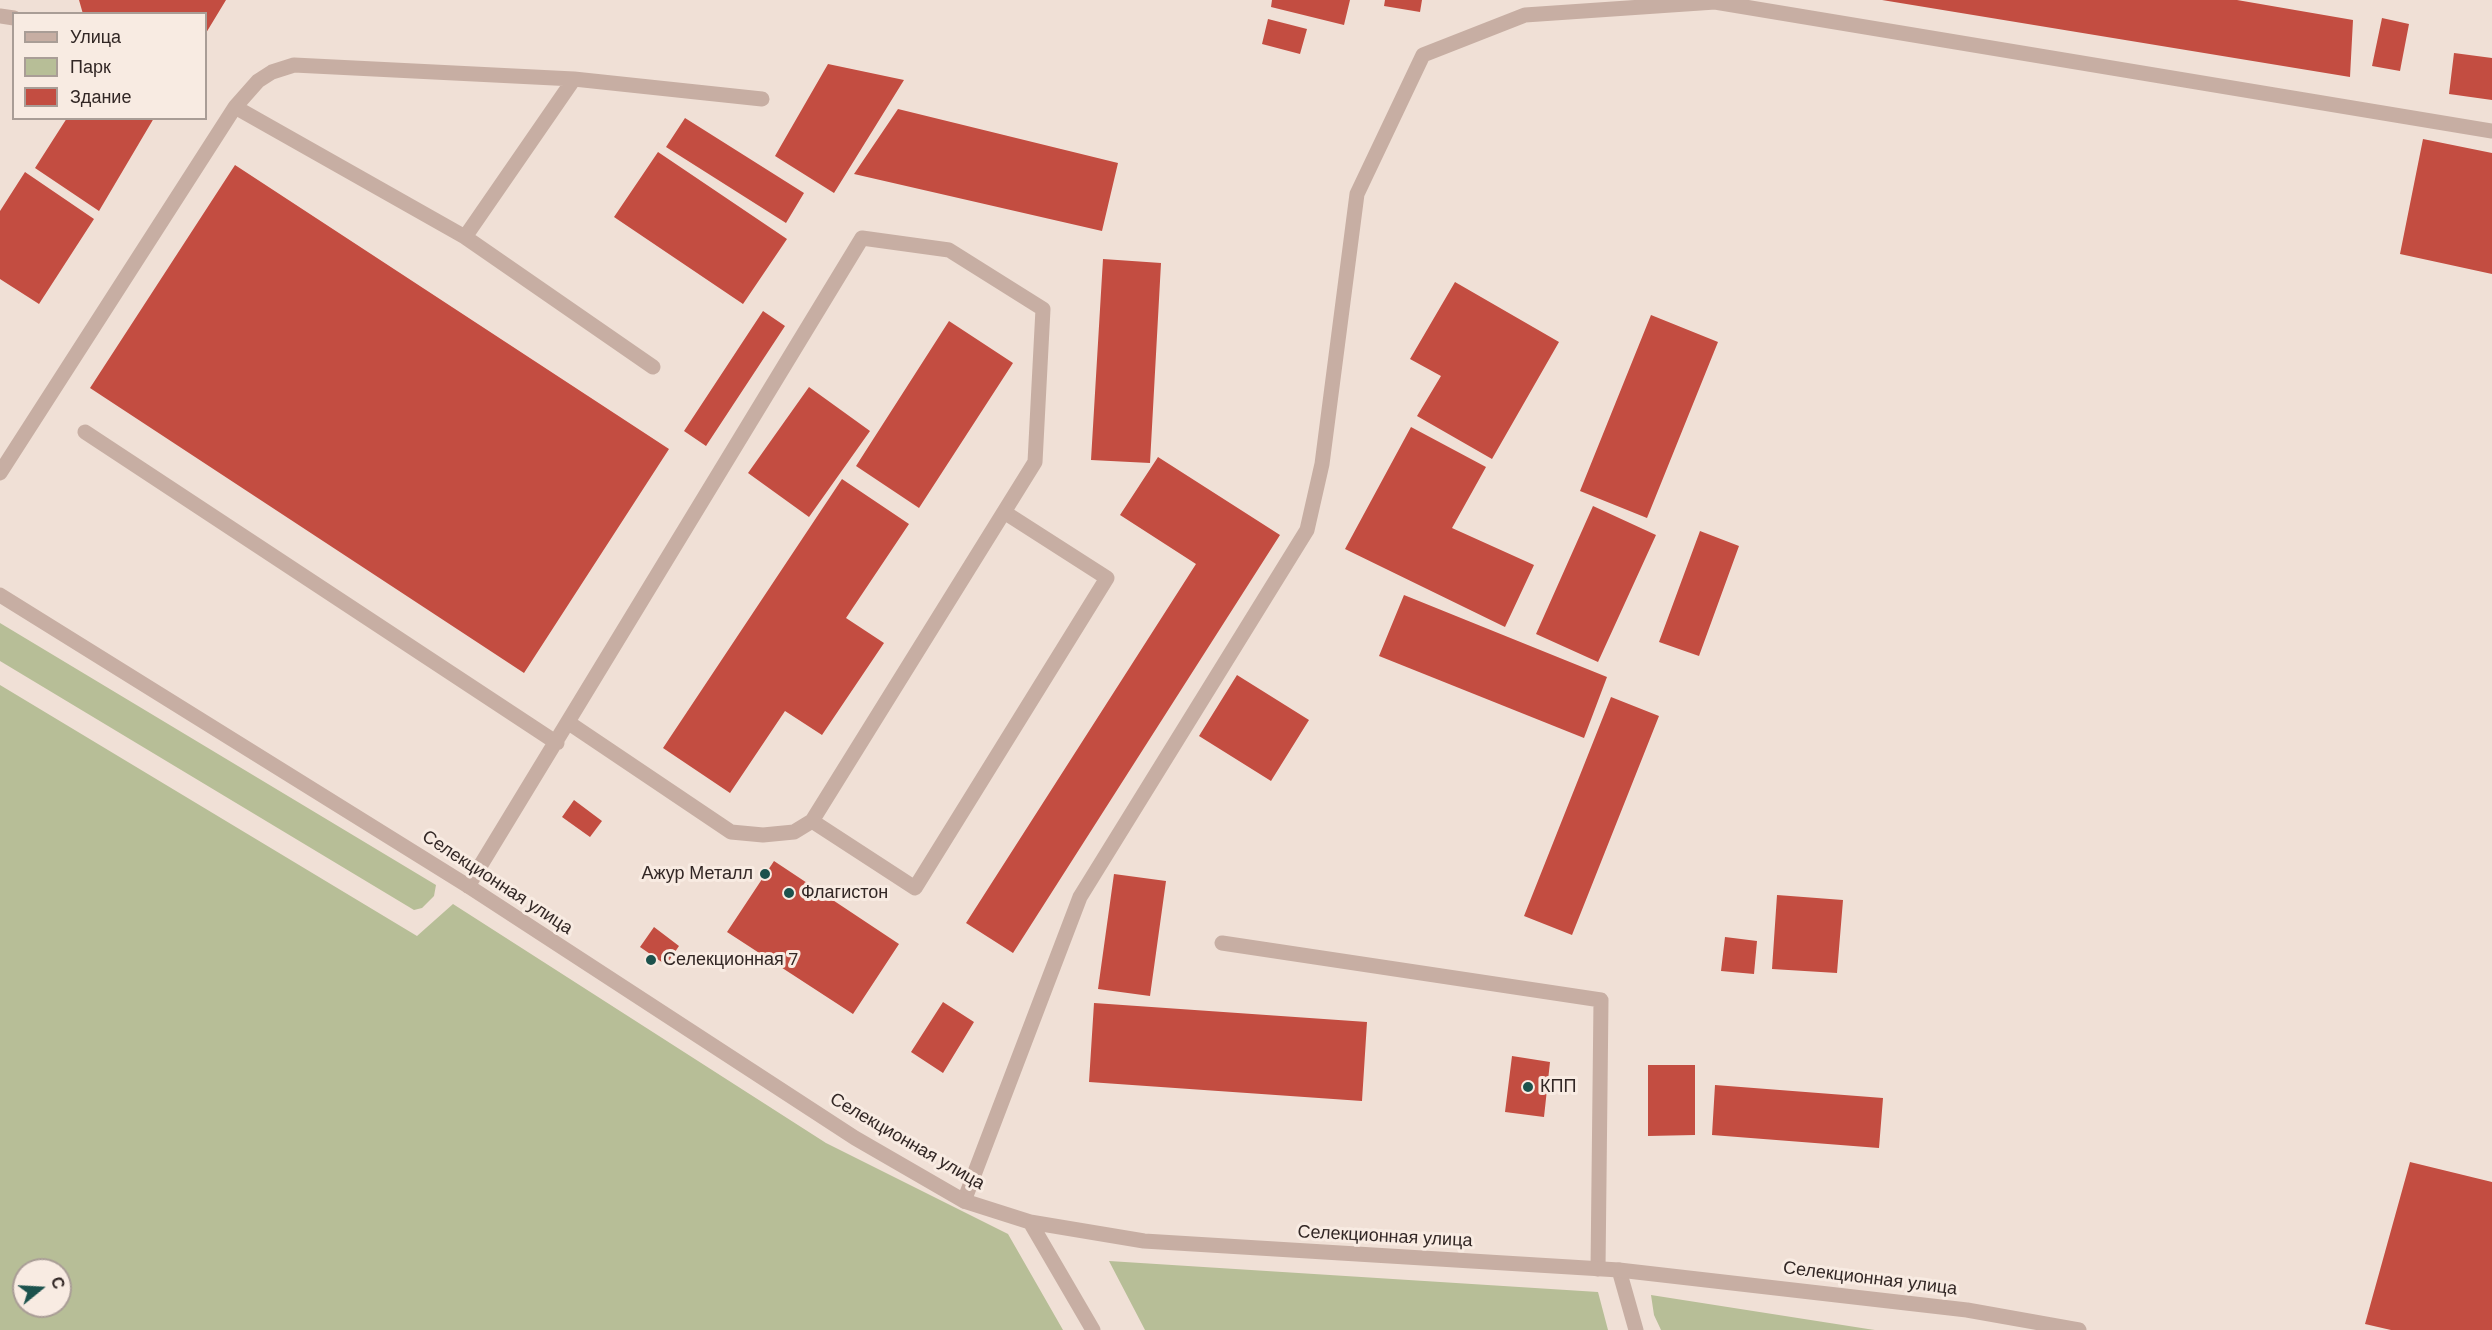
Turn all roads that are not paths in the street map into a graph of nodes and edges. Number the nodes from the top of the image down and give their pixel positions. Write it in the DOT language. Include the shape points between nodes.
graph roads {
  1 [pos="574,79"];
  2 [pos="762,99"];
  3 [pos="235,107"];
  4 [pos="2492,130"];
  5 [pos="465,237"];
  6 [pos="653,367"];
  7 [pos="85,432"];
  8 [pos="0,473"];
  9 [pos="1004,512"];
  10 [pos="0,595"];
  11 [pos="569,723"];
  12 [pos="557,743"];
  13 [pos="812,821"];
  14 [pos="468,886"];
  15 [pos="1222,944"];
  16 [pos="964,1201"];
  17 [pos="1030,1222"];
  18 [pos="1598,1269"];
  19 [pos="1619,1270"];
  20 [pos="1093,1330"];
  21 [pos="1636,1330"];
  22 [pos="2079,1330"];
  1 -- 2 [label="street"];
  1 -- 3 [label="street" via="294,65 258,81"];
  1 -- 5 [label="street"];
  3 -- 5 [label="street"];
  3 -- 8 [label="street"];
  4 -- 16 [label="street" via="1714,2 1525,15 1423,55 1357,194 1322,464 1307,530 1080,897"];
  5 -- 6 [label="street"];
  7 -- 12 [label="street"];
  9 -- 11 [label="street" via="1035,462 1042,309 949,250 862,238"];
  9 -- 13 [label="street"];
  9 -- 13 [label="street" via="1107,578 1052,668 915,888"];
  10 -- 14 [label="street, Селекционная улица"];
  11 -- 12 [label="street"];
  11 -- 13 [label="street" via="731,832 794,832"];
  12 -- 14 [label="street"];
  14 -- 16 [label="street, Селекционная улица" via="855,1138"];
  15 -- 18 [label="street" via="1601,1000"];
  16 -- 17 [label="street, Селекционная улица"];
  17 -- 18 [label="street, Селекционная улица" via="1144,1241"];
  17 -- 20 [label="street"];
  18 -- 19 [label="street, Селекционная улица"];
  19 -- 21 [label="street"];
  19 -- 22 [label="street, Селекционная улица" via="1967,1310"];
}
